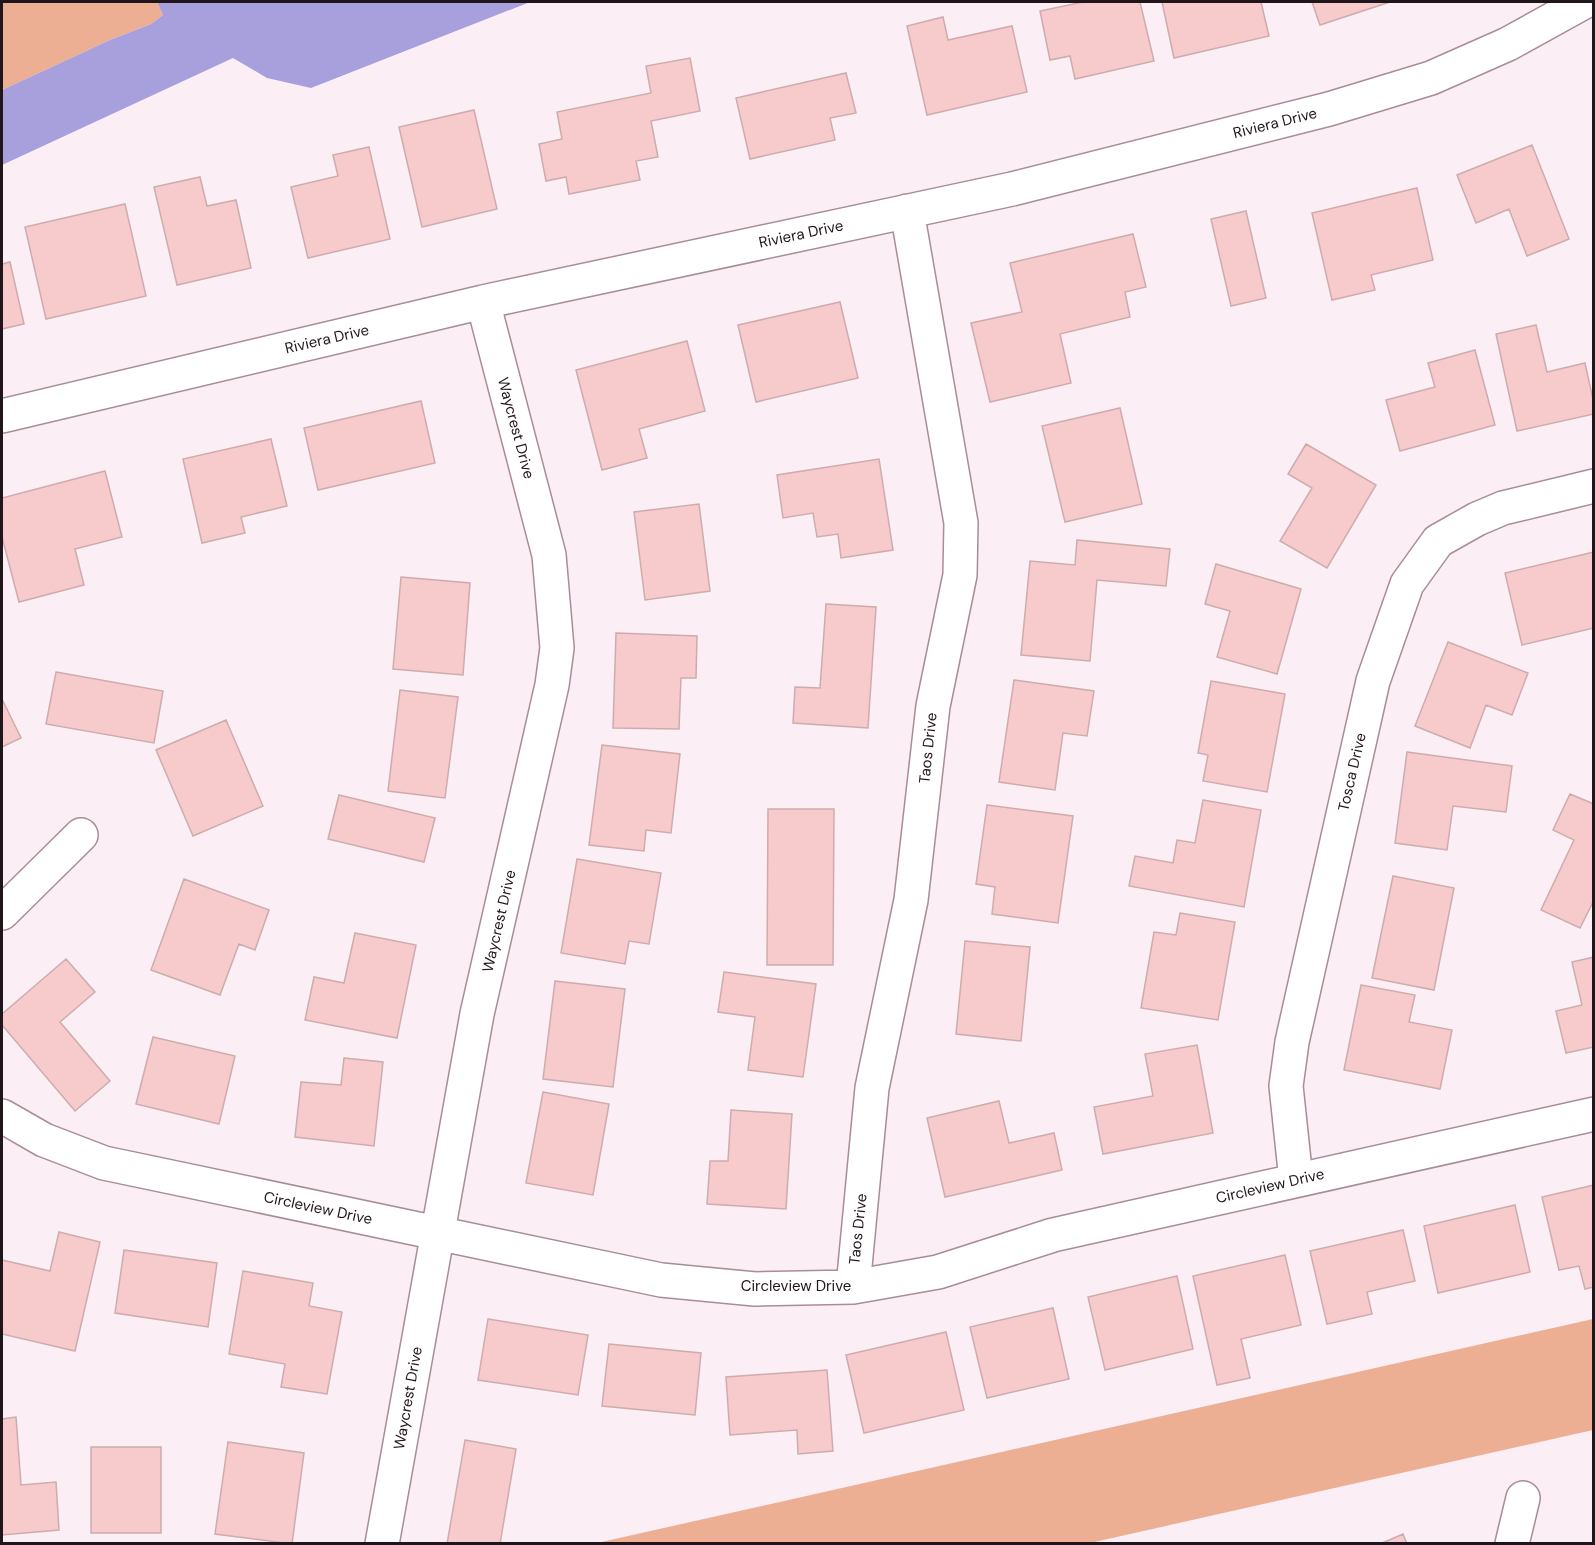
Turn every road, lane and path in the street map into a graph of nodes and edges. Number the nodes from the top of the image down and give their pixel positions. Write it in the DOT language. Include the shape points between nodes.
graph roads {
  1 [pos="1584,2"];
  2 [pos="907,212"];
  3 [pos="483,302"];
  4 [pos="2,416"];
  5 [pos="1593,486"];
  6 [pos="81,835"];
  7 [pos="2,913"];
  8 [pos="1593,1113"];
  9 [pos="2,1116"];
  10 [pos="1296,1180"];
  11 [pos="438,1234"];
  12 [pos="853,1287"];
  13 [pos="1523,1498"];
  14 [pos="382,1544"];
  15 [pos="1512,1544"];
  1 -- 2 [label="street, Riviera Drive" via="1508,44 1431,78 1329,109"];
  2 -- 3 [label="street, Riviera Drive"];
  2 -- 12 [label="street, Taos Drive" via="961,523 960,575 933,706 911,900 872,1088"];
  3 -- 4 [label="street, Riviera Drive"];
  3 -- 11 [label="street, Waycrest Drive" via="549,555 557,648 477,1014"];
  5 -- 10 [label="street, Tosca Drive" via="1503,508 1477,519 1438,541 1407,584 1373,681 1292,1042 1286,1086"];
  6 -- 7 [label="street"];
  8 -- 10 [label="street, Circleview Drive"];
  9 -- 11 [label="street, Circleview Drive" via="44,1140 104,1163"];
  10 -- 12 [label="street, Circleview Drive" via="1053,1234 938,1272"];
  11 -- 12 [label="street, Circleview Drive" via="661,1280 755,1289"];
  11 -- 14 [label="street, Waycrest Drive"];
  13 -- 15 [label="street"];
}
